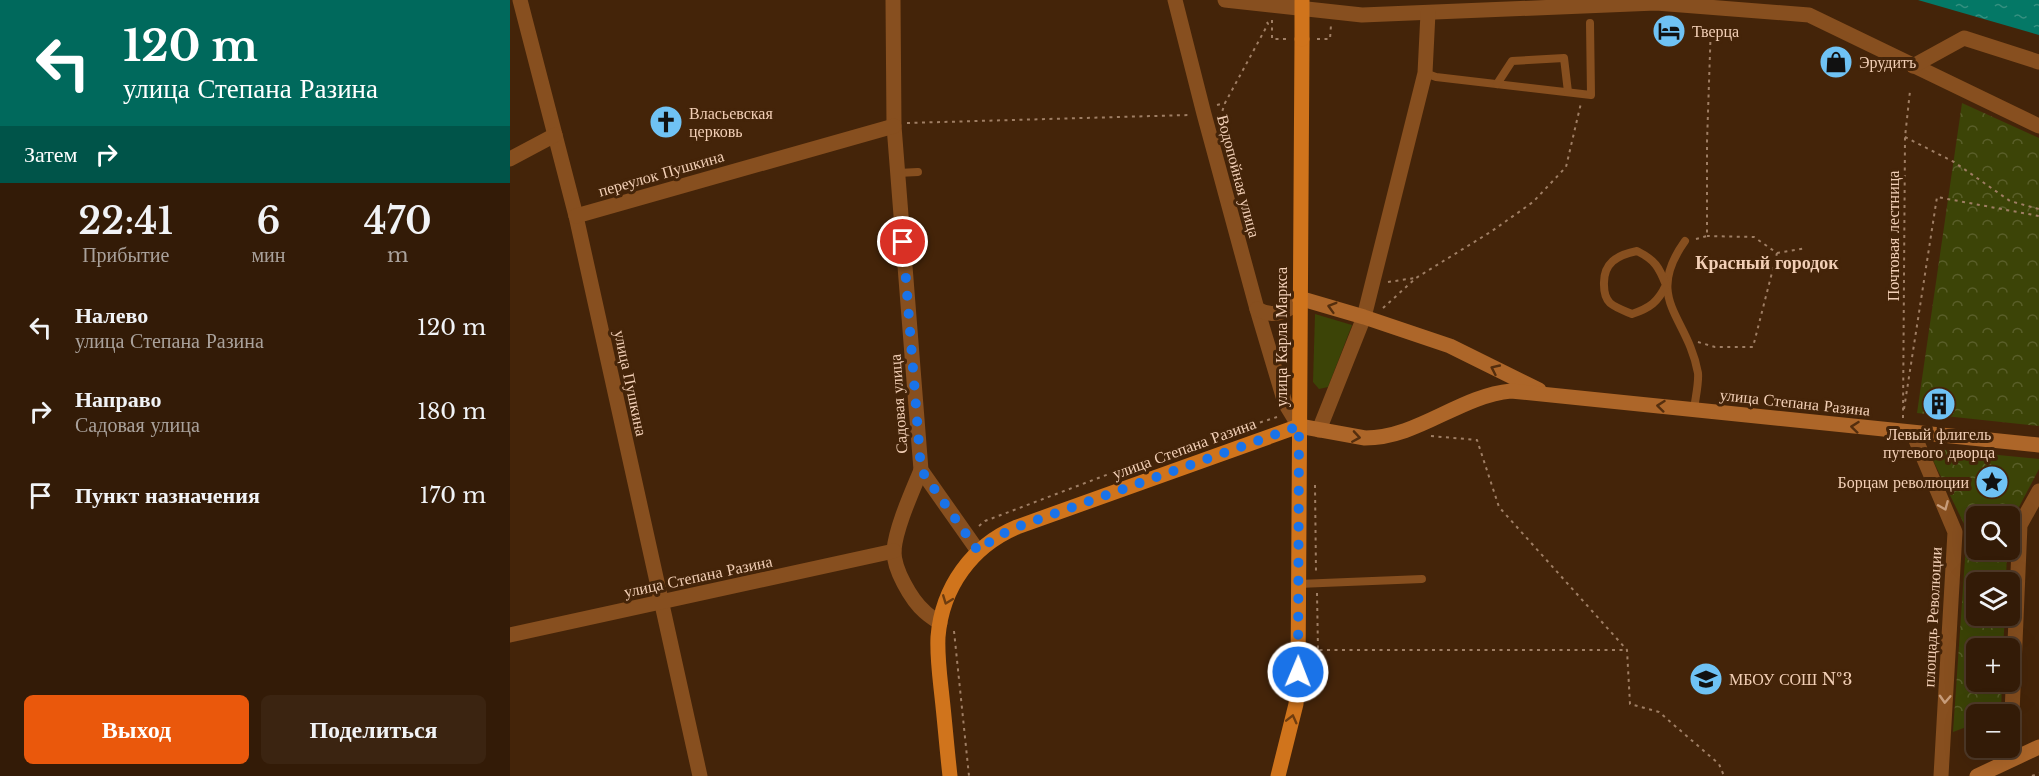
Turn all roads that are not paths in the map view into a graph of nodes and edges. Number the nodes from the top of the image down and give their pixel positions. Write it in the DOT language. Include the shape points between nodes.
graph roads {
  1 [pos="520,0"];
  2 [pos="893,0"];
  3 [pos="1175,0"];
  4 [pos="1225,0"];
  5 [pos="1302,0"];
  6 [pos="1809,7"];
  7 [pos="1428,12"];
  8 [pos="1590,23"];
  9 [pos="2039,62"];
  10 [pos="1913,66"];
  11 [pos="1425,73"];
  12 [pos="1497,84"];
  13 [pos="1568,92"];
  14 [pos="894,126"];
  15 [pos="2039,126"];
  16 [pos="555,135"];
  17 [pos="510,159"];
  18 [pos="918,172"];
  19 [pos="898,173"];
  20 [pos="576,216"];
  21 [pos="1685,241"];
  22 [pos="1666,285"];
  23 [pos="1299,298"];
  24 [pos="1257,309"];
  25 [pos="1364,317"];
  26 [pos="1548,394"];
  27 [pos="1694,410"];
  28 [pos="1299,426"];
  29 [pos="1319,430"];
  30 [pos="1913,433"];
  31 [pos="2039,445"];
  32 [pos="921,470"];
  33 [pos="2039,491"];
  34 [pos="894,551"];
  35 [pos="978,551"];
  36 [pos="1422,579"];
  37 [pos="1298,584"];
  38 [pos="661,603"];
  39 [pos="947,625"];
  40 [pos="510,635"];
  41 [pos="2039,747"];
  42 [pos="2010,760"];
  43 [pos="700,776"];
  44 [pos="950,776"];
  45 [pos="1278,776"];
  46 [pos="1941,776"];
  47 [pos="1977,776"];
  1 -- 16 [label="street, улица Пушкина"];
  2 -- 14 [label="street, Садовая улица"];
  3 -- 24 [label="street, Водопойная улица"];
  4 -- 7 [label="street" via="1362,15"];
  5 -- 23 [label="main road, улица Карла Маркса, bridge"];
  6 -- 7 [label="street" via="1712,8 1656,3"];
  6 -- 10 [label="street"];
  7 -- 11 [label="street"];
  8 -- 13 [label="lane" via="1591,95"];
  9 -- 10 [label="street" via="1964,38"];
  10 -- 15 [label="street"];
  11 -- 12 [label="lane"];
  11 -- 25 [label="street"];
  12 -- 13 [label="lane"];
  12 -- 13 [label="lane" via="1512,61 1564,58"];
  14 -- 19 [label="street, Садовая улица"];
  14 -- 20 [label="street, переулок Пушкина"];
  16 -- 17 [label="street"];
  16 -- 20 [label="street, улица Пушкина"];
  18 -- 19 [label="lane"];
  19 -- 32 [label="street, Садовая улица"];
  20 -- 38 [label="street, улица Пушкина"];
  21 -- 22 [label="lane" via="1673,258"];
  22 -- 22 [label="lane" via="1650,258 1637,251 1621,254 1608,263 1604,294 1611,304 1632,314 1654,304"];
  22 -- 27 [label="lane" via="1698,375"];
  23 -- 24 [label="street" via="1281,313"];
  25 -- 23 [label="street, улица Степана Разина, one-way"];
  23 -- 28 [label="main road, улица Карла Маркса"];
  24 -- 28 [label="street, Водопойная улица" via="1285,403"];
  26 -- 25 [label="street, улица Степана Разина, one-way" via="1450,346"];
  25 -- 29 [label="street"];
  27 -- 26 [label="street, улица Степана Разина, one-way"];
  29 -- 26 [label="street, улица Степана Разина, one-way" via="1374,438 1412,429 1480,397 1511,391"];
  30 -- 27 [label="street, улица Степана Разина, one-way"];
  28 -- 29 [label="street, улица Степана Разина"];
  28 -- 35 [label="main road, улица Степана Разина" via="1017,527"];
  28 -- 37 [label="main road, улица Карла Маркса"];
  30 -- 31 [label="street, улица Степана Разина"];
  30 -- 46 [label="street, площадь Революции, one-way" via="1955,532"];
  32 -- 34 [label="street"];
  32 -- 35 [label="street, Садовая улица"];
  33 -- 42 [label="street" via="2020,525"];
  34 -- 38 [label="street, улица Степана Разина"];
  34 -- 39 [label="street" via="900,576 912,596 924,611"];
  35 -- 39 [label="main road, one-way" via="956,579 946,600"];
  36 -- 37 [label="lane"];
  45 -- 37 [label="main road, улица Карла Маркса, one-way" via="1298,688"];
  38 -- 40 [label="street, улица Степана Разина"];
  38 -- 43 [label="street, улица Пушкина"];
  39 -- 44 [label="main road" via="938,650"];
  41 -- 42 [label="street"];
  42 -- 47 [label="street"];
}
